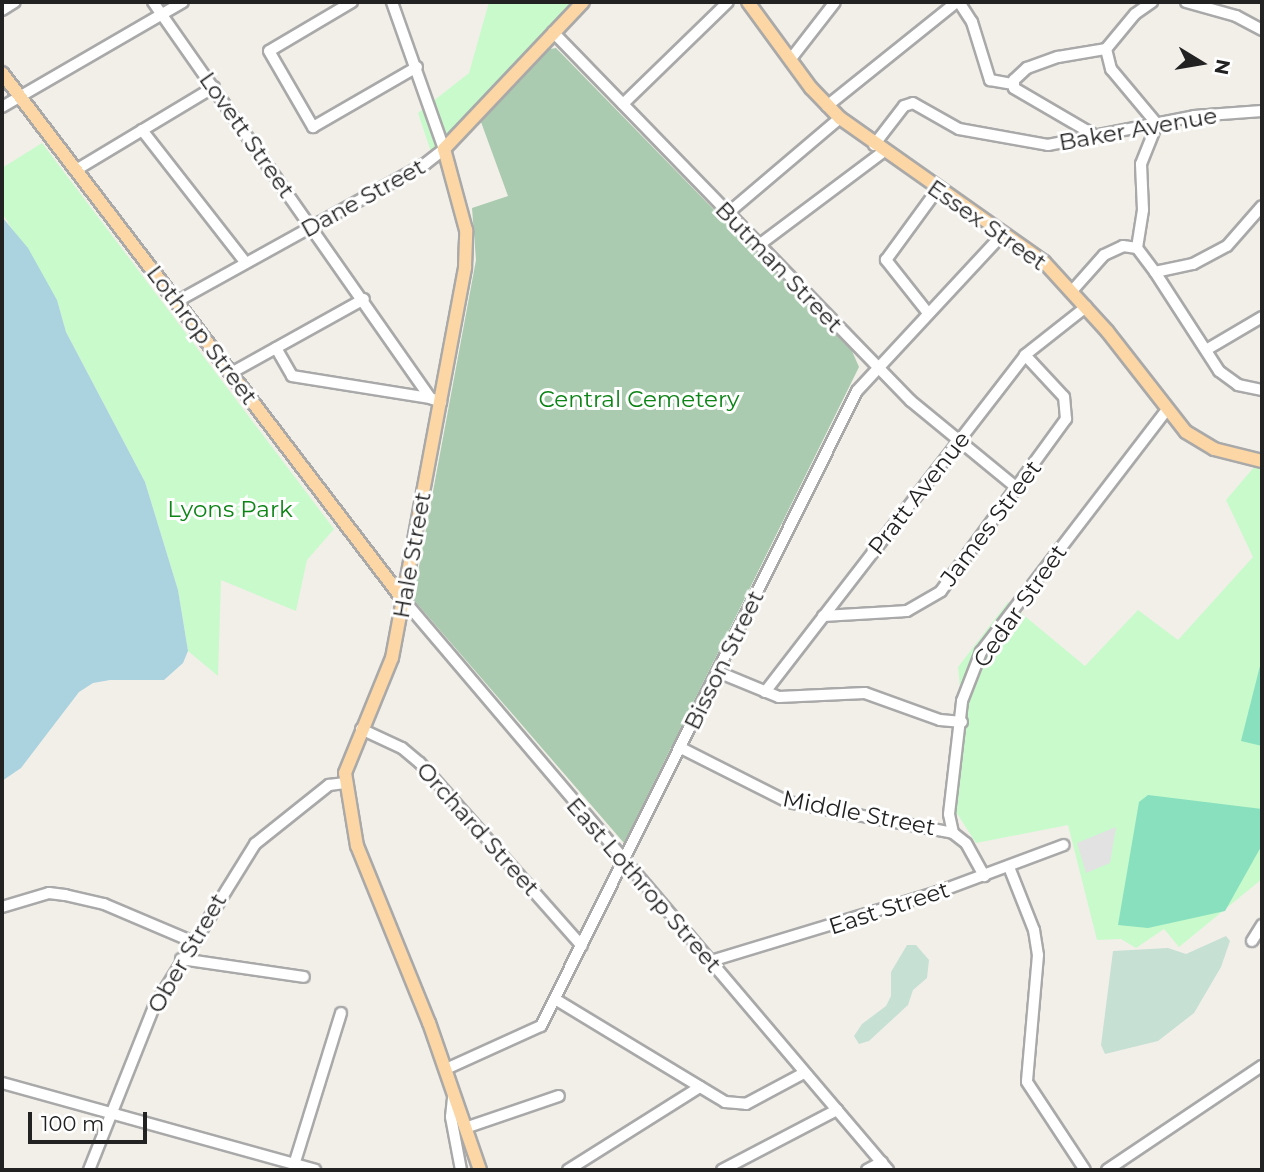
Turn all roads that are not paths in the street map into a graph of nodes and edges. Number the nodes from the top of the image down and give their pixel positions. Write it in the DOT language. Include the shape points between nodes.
graph roads {
  1 [pos="15,2"];
  2 [pos="153,2"];
  3 [pos="183,2"];
  4 [pos="352,2"];
  5 [pos="392,2"];
  6 [pos="583,2"];
  7 [pos="728,2"];
  8 [pos="748,2"];
  9 [pos="835,2"];
  10 [pos="958,2"];
  11 [pos="1152,2"];
  12 [pos="1186,2"];
  13 [pos="2,10"];
  14 [pos="162,14"];
  15 [pos="1262,30"];
  16 [pos="553,33"];
  17 [pos="1106,49"];
  18 [pos="790,60"];
  19 [pos="417,66"];
  20 [pos="2,73"];
  21 [pos="1012,84"];
  22 [pos="214,87"];
  23 [pos="20,97"];
  24 [pos="623,104"];
  25 [pos="827,106"];
  26 [pos="2,107"];
  27 [pos="1262,111"];
  28 [pos="840,118"];
  29 [pos="1157,124"];
  30 [pos="142,130"];
  31 [pos="1096,136"];
  32 [pos="878,148"];
  33 [pos="444,149"];
  34 [pos="76,170"];
  35 [pos="937,190"];
  36 [pos="1262,206"];
  37 [pos="728,213"];
  38 [pos="312,227"];
  39 [pos="1003,234"];
  40 [pos="759,246"];
  41 [pos="1137,247"];
  42 [pos="245,262"];
  43 [pos="1154,272"];
  44 [pos="1072,291"];
  45 [pos="364,299"];
  46 [pos="176,302"];
  47 [pos="1086,307"];
  48 [pos="928,313"];
  49 [pos="1262,317"];
  50 [pos="276,348"];
  51 [pos="1206,350"];
  52 [pos="1025,355"];
  53 [pos="876,366"];
  54 [pos="231,373"];
  55 [pos="1262,390"];
  56 [pos="435,400"];
  57 [pos="1167,410"];
  58 [pos="959,442"];
  59 [pos="1262,461"];
  60 [pos="1017,488"];
  61 [pos="402,598"];
  62 [pos="823,617"];
  63 [pos="718,672"];
  64 [pos="765,692"];
  65 [pos="962,722"];
  66 [pos="361,729"];
  67 [pos="681,748"];
  68 [pos="345,783"];
  69 [pos="953,833"];
  70 [pos="1064,845"];
  71 [pos="625,860"];
  72 [pos="1009,867"];
  73 [pos="984,876"];
  74 [pos="2,907"];
  75 [pos="1262,925"];
  76 [pos="191,941"];
  77 [pos="1252,941"];
  78 [pos="582,946"];
  79 [pos="181,959"];
  80 [pos="711,961"];
  81 [pos="304,977"];
  82 [pos="555,999"];
  83 [pos="341,1013"];
  84 [pos="1262,1066"];
  85 [pos="446,1069"];
  86 [pos="804,1073"];
  87 [pos="2,1083"];
  88 [pos="700,1087"];
  89 [pos="453,1094"];
  90 [pos="559,1096"];
  91 [pos="837,1110"];
  92 [pos="108,1114"];
  93 [pos="466,1128"];
  94 [pos="294,1165"];
  95 [pos="885,1166"];
  96 [pos="1122,1166"];
  97 [pos="89,1170"];
  98 [pos="315,1170"];
  99 [pos="461,1170"];
  100 [pos="480,1170"];
  101 [pos="568,1170"];
  102 [pos="722,1170"];
  103 [pos="867,1170"];
  104 [pos="1085,1170"];
  105 [pos="1108,1170"];
  1 -- 13 [label="street"];
  2 -- 14 [label="street, Lovett Street"];
  3 -- 14 [label="street"];
  4 -- 19 [label="street" via="269,51 313,127"];
  5 -- 19 [label="street, Hale Street"];
  6 -- 16 [label="main road, Dane Street"];
  7 -- 24 [label="street"];
  8 -- 18 [label="main road, Essex Street"];
  9 -- 18 [label="street"];
  10 -- 21 [label="street" via="972,22 990,80"];
  10 -- 25 [label="street"];
  11 -- 17 [label="street" via="1135,14"];
  12 -- 15 [label="street" via="1236,16"];
  14 -- 22 [label="street, Lovett Street"];
  14 -- 23 [label="street"];
  16 -- 24 [label="street, Butman Street"];
  16 -- 33 [label="main road, Dane Street"];
  17 -- 21 [label="street" via="1027,68"];
  17 -- 29 [label="street" via="1111,69"];
  18 -- 25 [label="main road, Essex Street"];
  19 -- 33 [label="street, Hale Street"];
  20 -- 23 [label="main road, Lothrop Street"];
  21 -- 31 [label="street"];
  22 -- 30 [label="street"];
  22 -- 38 [label="street, Lovett Street"];
  23 -- 26 [label="street"];
  23 -- 34 [label="main road, Lothrop Street"];
  24 -- 37 [label="street, Butman Street"];
  25 -- 28 [label="main road, Essex Street"];
  27 -- 29 [label="street, Baker Avenue" via="1217,113"];
  28 -- 32 [label="main road, Essex Street"];
  28 -- 37 [label="street"];
  29 -- 31 [label="street, Baker Avenue"];
  29 -- 41 [label="street" via="1142,163 1143,210"];
  30 -- 34 [label="street"];
  30 -- 42 [label="street"];
  31 -- 32 [label="street, Baker Avenue" via="1033,144 960,129 913,103 904,106"];
  32 -- 35 [label="main road, Essex Street"];
  32 -- 40 [label="street"];
  33 -- 38 [label="street, Dane Street"];
  33 -- 56 [label="main road, Hale Street" via="467,242"];
  34 -- 46 [label="main road, Lothrop Street"];
  35 -- 39 [label="main road, Essex Street"];
  35 -- 48 [label="street" via="886,260"];
  36 -- 43 [label="street" via="1243,231 1210,256 1180,270"];
  37 -- 40 [label="street, Butman Street"];
  38 -- 42 [label="street, Dane Street"];
  38 -- 45 [label="street, Lovett Street"];
  39 -- 44 [label="main road, Essex Street" via="1044,262"];
  39 -- 48 [label="street, Bisson Street"];
  40 -- 53 [label="street, Butman Street"];
  41 -- 43 [label="street"];
  41 -- 44 [label="street" via="1114,248"];
  42 -- 46 [label="street, Dane Street"];
  43 -- 51 [label="street"];
  44 -- 47 [label="main road, Essex Street"];
  45 -- 50 [label="street"];
  45 -- 56 [label="street, Lovett Street"];
  46 -- 54 [label="main road, Lothrop Street"];
  47 -- 52 [label="street, Pratt Avenue"];
  47 -- 57 [label="main road, Essex Street"];
  48 -- 53 [label="street, Bisson Street"];
  49 -- 51 [label="street"];
  50 -- 54 [label="street"];
  50 -- 56 [label="street" via="292,376"];
  51 -- 55 [label="street" via="1231,382"];
  52 -- 58 [label="street, Pratt Avenue"];
  52 -- 60 [label="street, James Street" via="1064,397 1068,410 1059,432"];
  53 -- 58 [label="street, Butman Street"];
  53 -- 63 [label="street, Bisson Street" via="857,391"];
  54 -- 61 [label="main road, Lothrop Street"];
  56 -- 61 [label="main road, Hale Street"];
  57 -- 59 [label="main road, Essex Street" via="1200,443"];
  57 -- 65 [label="street, Cedar Street" via="981,652 965,690"];
  58 -- 60 [label="street, Butman Street"];
  58 -- 62 [label="street, Pratt Avenue"];
  60 -- 62 [label="street, James Street" via="930,601 907,611"];
  61 -- 66 [label="main road, Hale Street" via="388,675"];
  61 -- 71 [label="street, East Lothrop Street"];
  62 -- 64 [label="street, Pratt Avenue"];
  63 -- 64 [label="street"];
  63 -- 67 [label="street, Bisson Street"];
  64 -- 65 [label="street" via="793,698 865,693"];
  65 -- 69 [label="street, Cedar Street" via="949,814"];
  66 -- 68 [label="main road, Hale Street" via="347,762"];
  66 -- 78 [label="street, Orchard Street" via="402,748 420,763"];
  67 -- 69 [label="street, Middle Street" via="788,802"];
  67 -- 71 [label="street, Bisson Street"];
  68 -- 76 [label="street, Ober Street" via="329,785 261,836"];
  68 -- 85 [label="main road, Hale Street" via="362,860"];
  69 -- 73 [label="street, Middle Street" via="966,843"];
  70 -- 72 [label="street, East Street"];
  71 -- 78 [label="street, Bisson Street"];
  71 -- 80 [label="street, East Lothrop Street"];
  72 -- 73 [label="street, East Street"];
  72 -- 104 [label="street" via="1034,930 1038,955 1027,1082"];
  73 -- 80 [label="street, East Street"];
  74 -- 76 [label="street" via="49,893 65,895 104,904"];
  75 -- 77 [label="street"];
  76 -- 79 [label="street, Ober Street"];
  78 -- 82 [label="street, Bisson Street"];
  79 -- 81 [label="street"];
  79 -- 92 [label="street, Ober Street" via="140,1037"];
  80 -- 86 [label="street, East Lothrop Street"];
  82 -- 85 [label="street, Bisson Street" via="535,1030"];
  82 -- 88 [label="street"];
  83 -- 94 [label="street"];
  84 -- 96 [label="street"];
  85 -- 89 [label="main road, Hale Street"];
  86 -- 88 [label="street" via="746,1104 725,1102"];
  86 -- 91 [label="street, East Lothrop Street"];
  87 -- 92 [label="street"];
  88 -- 101 [label="street"];
  89 -- 93 [label="main road, Hale Street"];
  89 -- 99 [label="street, Hale Street" via="451,1117"];
  90 -- 93 [label="street"];
  91 -- 95 [label="street, East Lothrop Street"];
  91 -- 102 [label="street"];
  92 -- 94 [label="street"];
  92 -- 97 [label="street, Ober Street"];
  93 -- 100 [label="main road, Hale Street"];
  94 -- 98 [label="street"];
  95 -- 103 [label="street"];
  96 -- 105 [label="street"];
}
